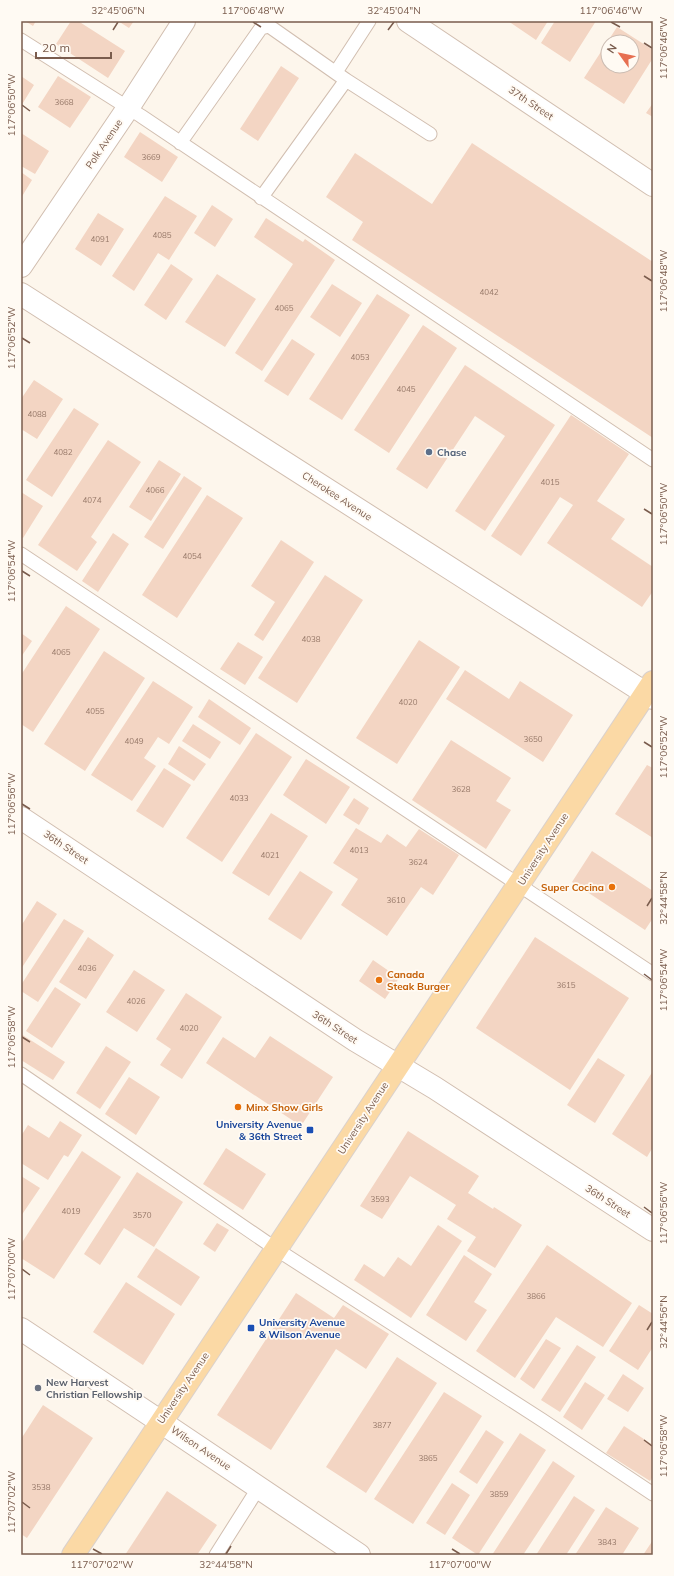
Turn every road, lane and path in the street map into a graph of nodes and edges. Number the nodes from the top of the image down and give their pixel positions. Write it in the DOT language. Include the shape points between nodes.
graph roads {
  1 [pos="184,21"];
  2 [pos="369,21"];
  3 [pos="408,21"];
  4 [pos="21,40"];
  5 [pos="341,76"];
  6 [pos="128,108"];
  7 [pos="430,134"];
  8 [pos="180,143"];
  9 [pos="653,185"];
  10 [pos="261,198"];
  11 [pos="21,266"];
  12 [pos="21,294"];
  13 [pos="653,460"];
  14 [pos="21,554"];
  15 [pos="650,691"];
  16 [pos="21,818"];
  17 [pos="519,885"];
  18 [pos="653,974"];
  19 [pos="398,1065"];
  20 [pos="21,1074"];
  21 [pos="653,1230"];
  22 [pos="276,1249"];
  23 [pos="21,1329"];
  24 [pos="161,1422"];
  25 [pos="259,1487"];
  26 [pos="653,1494"];
  27 [pos="73,1555"];
  28 [pos="216,1555"];
  29 [pos="359,1555"];
  1 -- 6 [label="street, Polk Avenue"];
  2 -- 5 [label="lane"];
  3 -- 9 [label="street, 37th Street"];
  4 -- 6 [label="lane"];
  5 -- 7 [label="lane"];
  5 -- 8 [label="lane" via="269,26 261,28"];
  5 -- 10 [label="lane"];
  6 -- 8 [label="lane"];
  6 -- 11 [label="street, Polk Avenue"];
  8 -- 10 [label="lane"];
  10 -- 13 [label="lane"];
  12 -- 15 [label="street, Cherokee Avenue"];
  14 -- 17 [label="lane"];
  15 -- 17 [label="main road, University Avenue"];
  16 -- 19 [label="street, 36th Street" via="355,1040"];
  17 -- 18 [label="lane"];
  17 -- 19 [label="main road, University Avenue"];
  19 -- 21 [label="street, 36th Street"];
  19 -- 22 [label="main road, University Avenue"];
  20 -- 22 [label="lane"];
  22 -- 24 [label="main road, University Avenue"];
  22 -- 26 [label="lane"];
  23 -- 24 [label="street, Wilson Avenue"];
  24 -- 25 [label="street, Wilson Avenue"];
  24 -- 27 [label="main road, University Avenue"];
  25 -- 28 [label="lane"];
  25 -- 29 [label="street, Wilson Avenue"];
}
